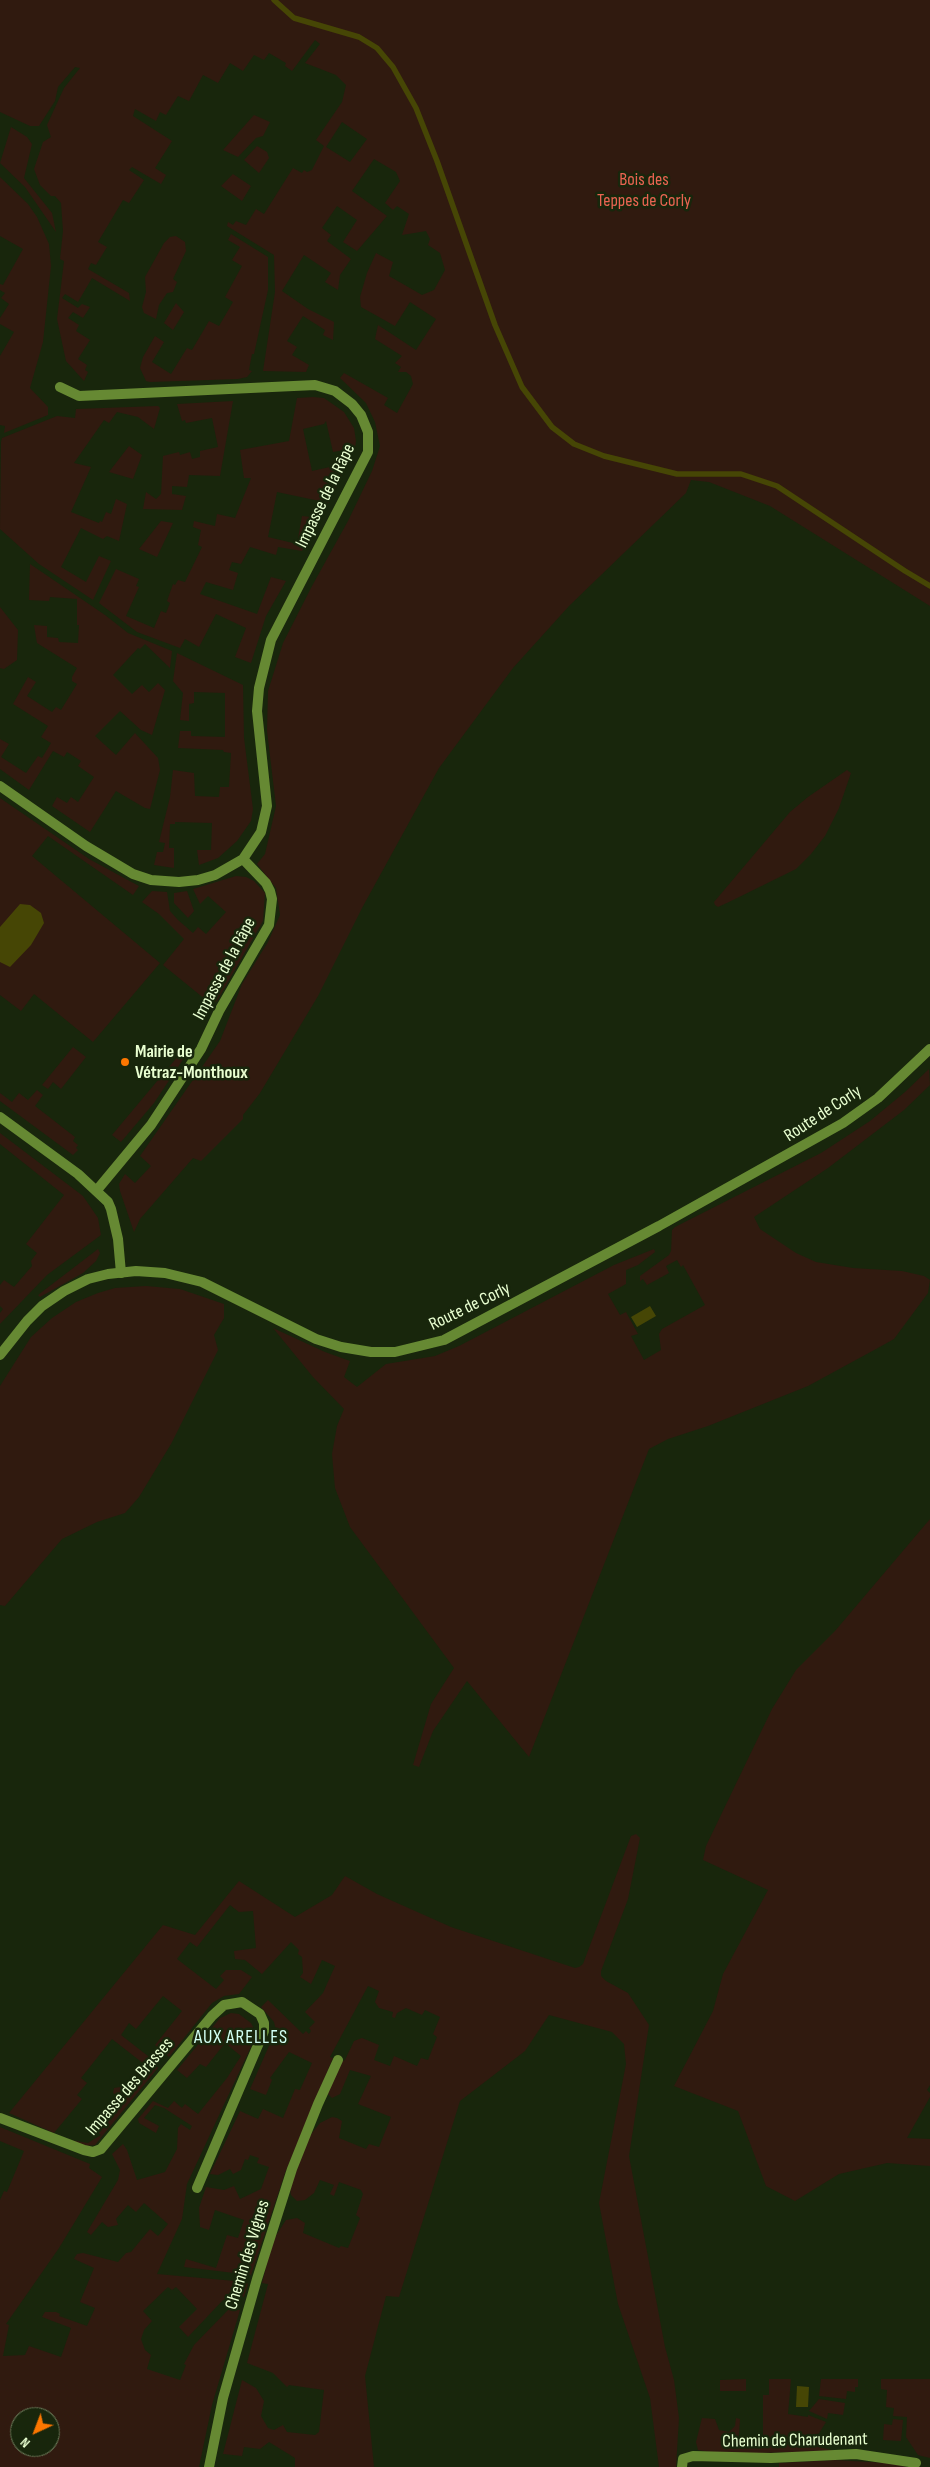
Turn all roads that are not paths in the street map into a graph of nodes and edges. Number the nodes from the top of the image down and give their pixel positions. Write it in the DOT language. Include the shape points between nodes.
graph roads {
  1 [pos="60,387"];
  2 [pos="0,786"];
  3 [pos="243,859"];
  4 [pos="930,1049"];
  5 [pos="0,1117"];
  6 [pos="97,1190"];
  7 [pos="121,1273"];
  8 [pos="0,1355"];
  9 [pos="338,2060"];
  10 [pos="0,2118"];
  11 [pos="198,2188"];
  12 [pos="916,2463"];
  13 [pos="209,2467"];
  14 [pos="682,2467"];
  1 -- 3 [label="street, Impasse de la Râpe" via="79,396 310,384 335,391 352,404 365,423 370,442 364,463 271,640 266,656 257,711 267,806 261,832"];
  2 -- 3 [label="street, Impasse de la Râpe" via="86,846 133,874 151,880 198,880 215,875"];
  3 -- 6 [label="street, Impasse de la Râpe" via="270,891 269,925 201,1049 151,1125"];
  4 -- 7 [label="street, Route de Corly" via="878,1098 791,1154 471,1327 419,1348 371,1352 341,1348 309,1336 202,1282 165,1273"];
  5 -- 6 [label="street"];
  6 -- 7 [label="street" via="111,1209"];
  7 -- 8 [label="street, Route de Corly" via="88,1279 64,1291 27,1321"];
  9 -- 13 [label="street, Chemin des Vignes" via="292,2169 257,2279 223,2398"];
  10 -- 11 [label="street, Impasse des Brasses" via="84,2150 93,2152 101,2149 212,2016 224,2005 242,2002 260,2014 264,2032"];
  12 -- 14 [label="street, Chemin de Charudenant" via="856,2454 771,2458 693,2456 683,2458"];
}
